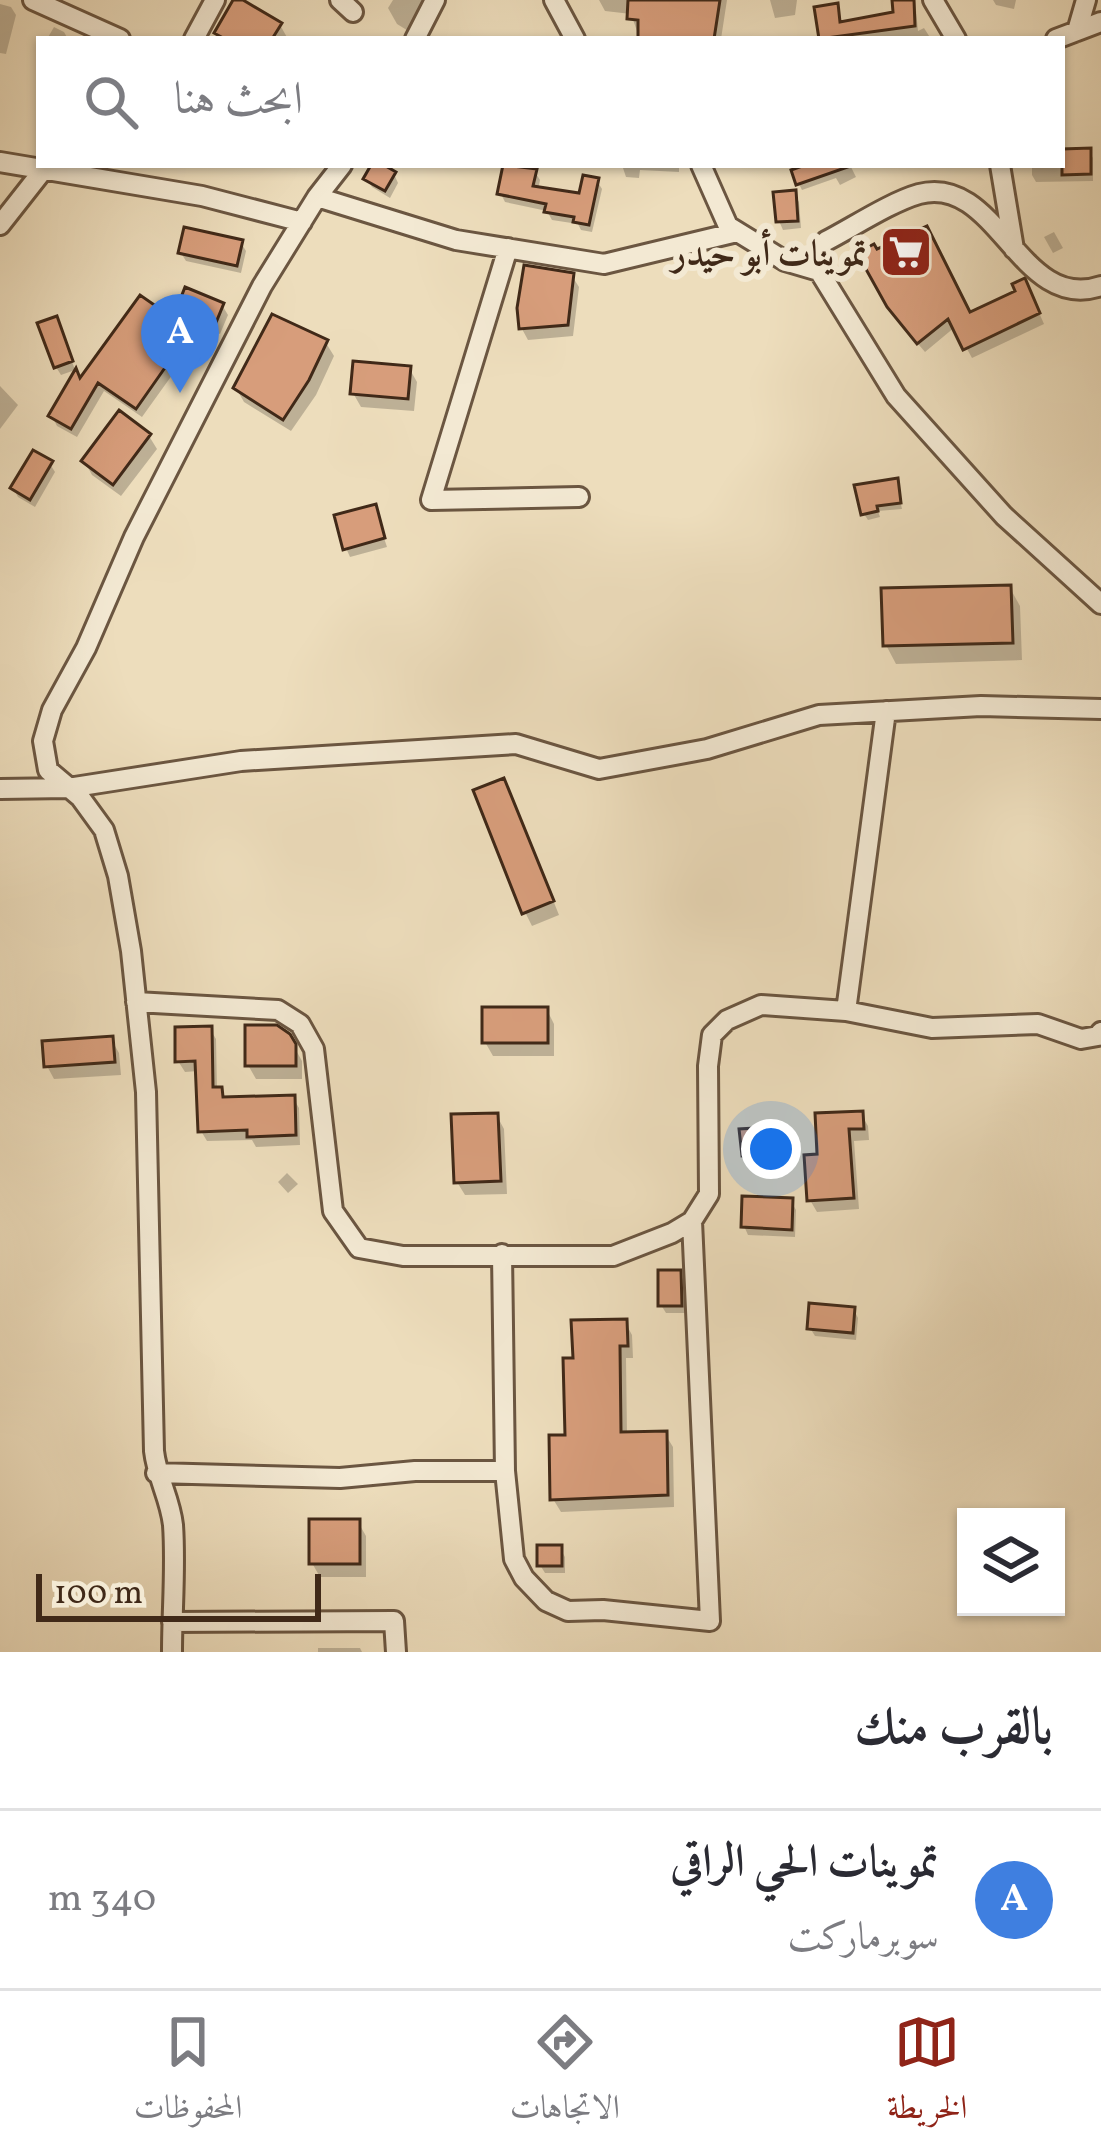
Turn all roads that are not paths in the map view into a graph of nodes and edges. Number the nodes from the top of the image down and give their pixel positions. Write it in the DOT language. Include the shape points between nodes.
graph roads {
  1 [pos="33,0"];
  2 [pos="214,0"];
  3 [pos="435,0"];
  4 [pos="554,0"];
  5 [pos="933,0"];
  6 [pos="1086,0"];
  7 [pos="1101,22"];
  8 [pos="1077,31"];
  9 [pos="113,36"];
  10 [pos="196,36"];
  11 [pos="417,36"];
  12 [pos="573,36"];
  13 [pos="954,36"];
  14 [pos="1064,36"];
  15 [pos="0,162"];
  16 [pos="36,168"];
  17 [pos="38,168"];
  18 [pos="147,168"];
  19 [pos="340,168"];
  20 [pos="702,168"];
  21 [pos="1000,168"];
  22 [pos="44,169"];
  23 [pos="142,186"];
  24 [pos="317,197"];
  25 [pos="302,222"];
  26 [pos="0,225"];
  27 [pos="736,232"];
  28 [pos="826,241"];
  29 [pos="508,248"];
  30 [pos="1014,250"];
  31 [pos="1101,286"];
  32 [pos="579,497"];
  33 [pos="1101,604"];
  34 [pos="1101,709"];
  35 [pos="886,711"];
  36 [pos="68,788"];
  37 [pos="0,789"];
  38 [pos="136,1002"];
  39 [pos="846,1011"];
  40 [pos="1101,1032"];
  41 [pos="692,1222"];
  42 [pos="502,1254"];
  43 [pos="505,1471"];
  44 [pos="156,1473"];
  45 [pos="172,1622"];
  46 [pos="172,1652"];
  47 [pos="396,1652"];
  1 -- 9 [label="street"];
  2 -- 10 [label="street"];
  3 -- 11 [label="street"];
  4 -- 12 [label="street"];
  5 -- 13 [label="street"];
  6 -- 8 [label="street"];
  7 -- 8 [label="street"];
  8 -- 14 [label="street"];
  15 -- 16 [label="street"];
  17 -- 22 [label="street"];
  18 -- 23 [label="street"];
  19 -- 24 [label="street"];
  20 -- 27 [label="street"];
  21 -- 30 [label="street"];
  22 -- 23 [label="street"];
  22 -- 26 [label="street"];
  23 -- 25 [label="street"];
  24 -- 25 [label="street"];
  24 -- 29 [label="street"];
  25 -- 36 [label="street" via="262,286 52,710 43,741 48,770"];
  27 -- 29 [label="street" via="604,264"];
  27 -- 33 [label="street" via="819,271 896,396 1004,516"];
  28 -- 30 [label="street" via="919,194 943,193 979,210"];
  29 -- 32 [label="street" via="431,500"];
  30 -- 31 [label="street" via="1043,278"];
  34 -- 35 [label="street"];
  35 -- 36 [label="street" via="820,715 707,749 599,769 517,744 242,761"];
  35 -- 39 [label="street"];
  36 -- 37 [label="street"];
  36 -- 38 [label="street" via="104,830"];
  38 -- 42 [label="street" via="278,1010 300,1024 314,1049 333,1211 359,1248 403,1256"];
  38 -- 44 [label="street" via="146,1093"];
  39 -- 40 [label="street" via="932,1028 1038,1024 1081,1039"];
  39 -- 41 [label="street" via="760,1005 712,1035 709,1194"];
  41 -- 42 [label="street" via="614,1256"];
  41 -- 43 [label="street" via="710,1622 568,1611 546,1601 514,1558"];
  42 -- 43 [label="street"];
  43 -- 44 [label="street" via="340,1478"];
  44 -- 45 [label="street" via="173,1530"];
  45 -- 46 [label="street"];
  45 -- 47 [label="street" via="394,1621"];
}
